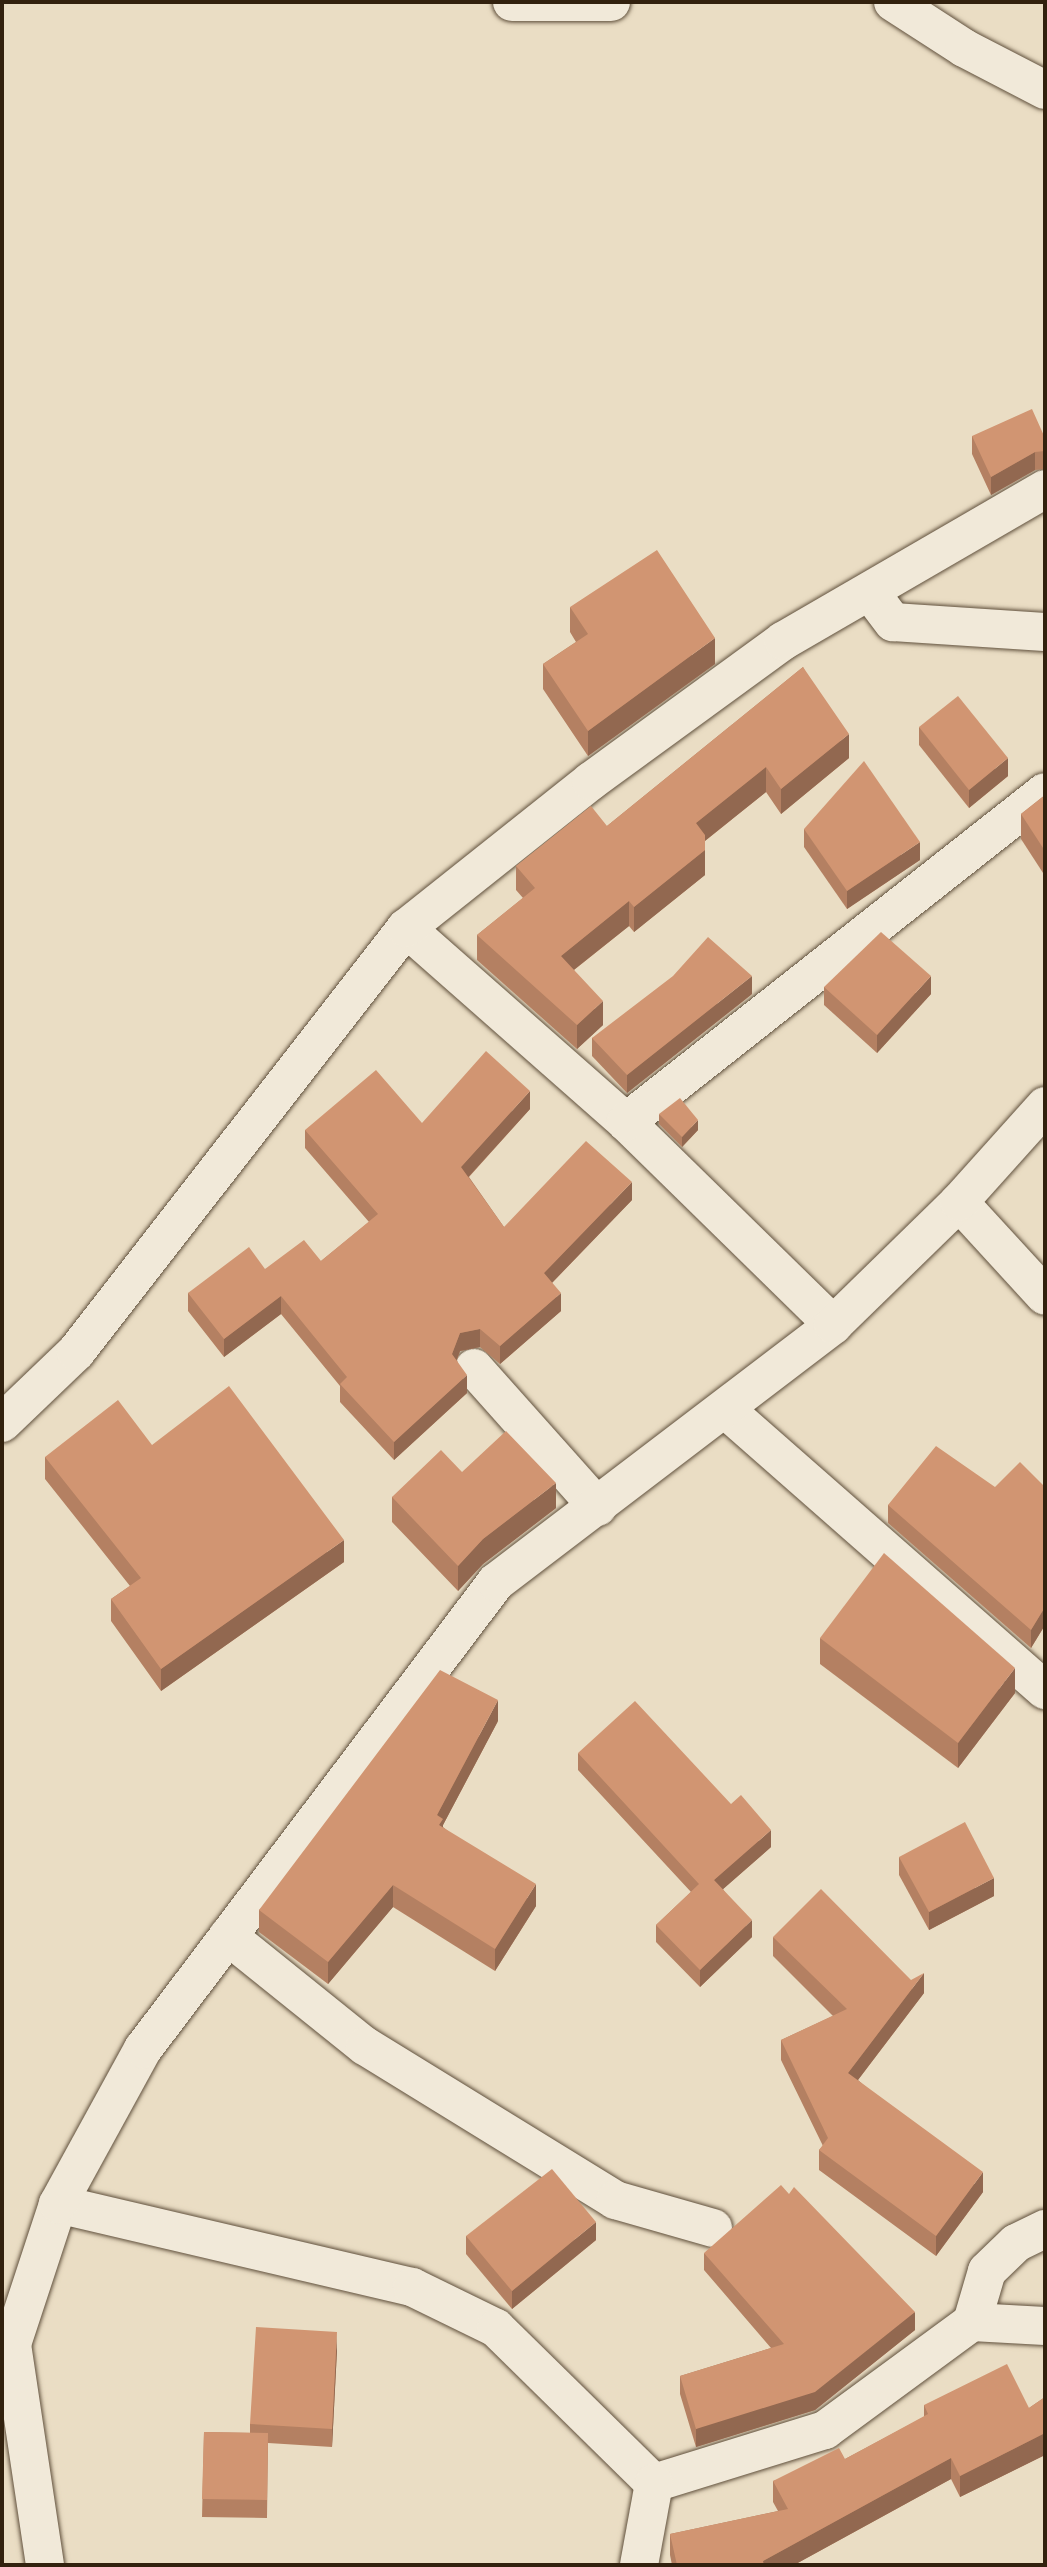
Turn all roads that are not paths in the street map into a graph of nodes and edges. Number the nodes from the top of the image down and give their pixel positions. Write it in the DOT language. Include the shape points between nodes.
graph roads {
  1 [pos="512,2"];
  2 [pos="611,2"];
  3 [pos="893,2"];
  4 [pos="1045,90"];
  5 [pos="1045,489"];
  6 [pos="870,592"];
  7 [pos="1045,632"];
  8 [pos="1045,792"];
  9 [pos="406,928"];
  10 [pos="1045,1106"];
  11 [pos="626,1122"];
  12 [pos="959,1202"];
  13 [pos="1045,1296"];
  14 [pos="833,1325"];
  15 [pos="474,1368"];
  16 [pos="725,1409"];
  17 [pos="2,1423"];
  18 [pos="598,1507"];
  19 [pos="1045,1690"];
  20 [pos="228,1936"];
  21 [pos="58,2204"];
  22 [pos="713,2228"];
  23 [pos="1045,2229"];
  24 [pos="972,2322"];
  25 [pos="1045,2326"];
  26 [pos="654,2483"];
  27 [pos="45,2565"];
  28 [pos="639,2565"];
  1 -- 2 [label="street"];
  3 -- 4 [label="street" via="964,48"];
  5 -- 6 [label="street"];
  6 -- 7 [label="street" via="893,622"];
  6 -- 9 [label="street" via="783,641 591,781"];
  8 -- 11 [label="street"];
  9 -- 11 [label="street"];
  9 -- 17 [label="street" via="76,1352"];
  10 -- 12 [label="street"];
  11 -- 14 [label="street"];
  12 -- 13 [label="street"];
  12 -- 14 [label="street"];
  14 -- 16 [label="street"];
  15 -- 18 [label="street"];
  16 -- 18 [label="street"];
  16 -- 19 [label="street"];
  18 -- 20 [label="street" via="496,1582"];
  20 -- 21 [label="street" via="143,2049"];
  20 -- 22 [label="street" via="365,2046 615,2200"];
  21 -- 26 [label="street" via="412,2287 496,2328"];
  21 -- 27 [label="street" via="12,2344"];
  23 -- 24 [label="street" via="1016,2243 987,2271"];
  24 -- 25 [label="street"];
  24 -- 26 [label="street" via="825,2430"];
  26 -- 28 [label="street"];
}
